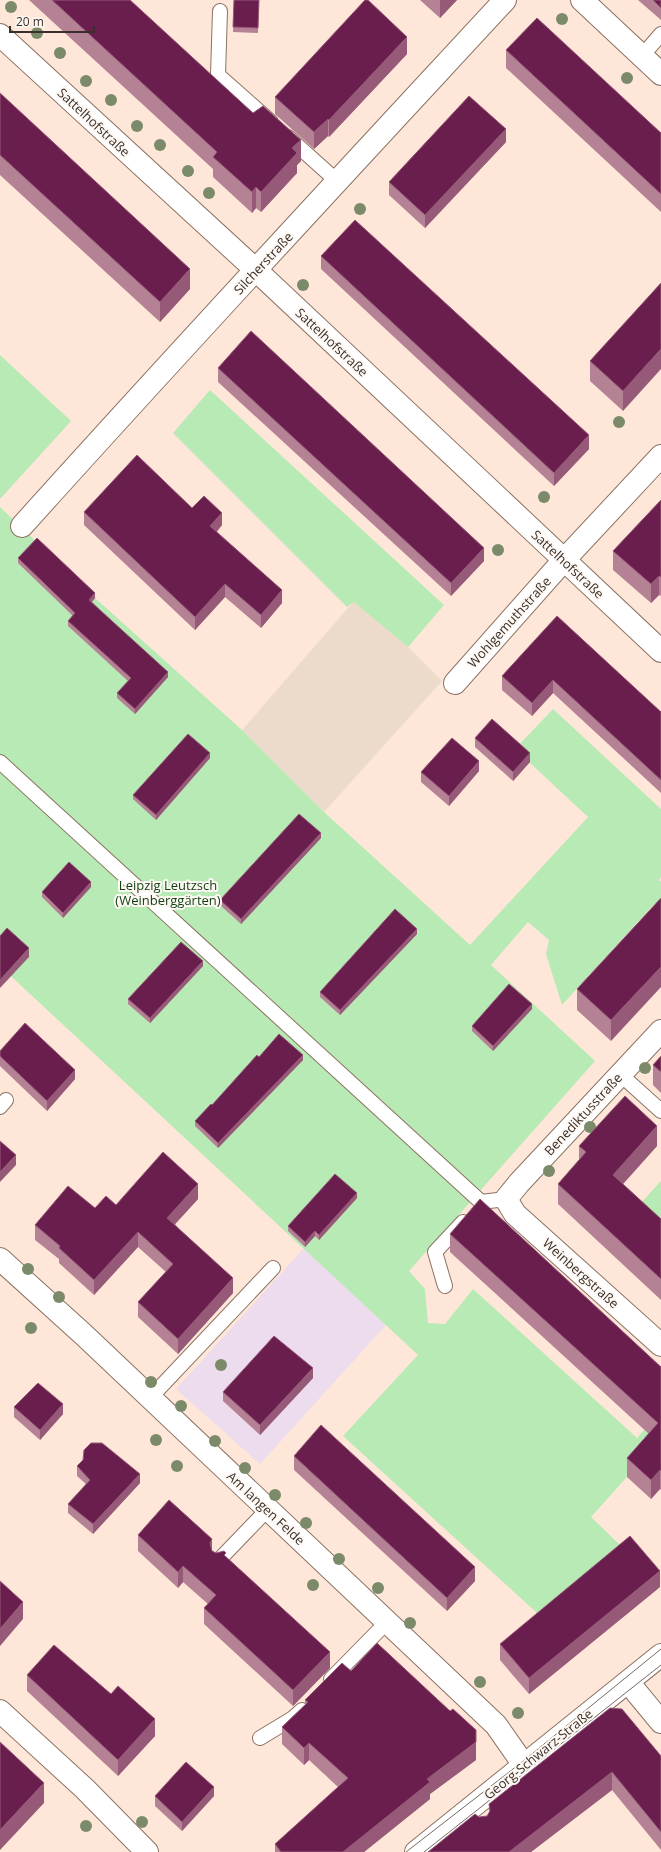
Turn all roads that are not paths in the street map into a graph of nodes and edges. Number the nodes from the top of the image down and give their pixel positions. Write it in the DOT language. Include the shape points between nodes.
graph roads {
  1 [pos="505,0"];
  2 [pos="582,0"];
  3 [pos="220,11"];
  4 [pos="661,34"];
  5 [pos="0,35"];
  6 [pos="642,56"];
  7 [pos="661,74"];
  8 [pos="338,182"];
  9 [pos="256,271"];
  10 [pos="661,456"];
  11 [pos="22,526"];
  12 [pos="564,560"];
  13 [pos="661,651"];
  14 [pos="455,683"];
  15 [pos="0,762"];
  16 [pos="661,1031"];
  17 [pos="620,1074"];
  18 [pos="661,1111"];
  19 [pos="506,1199"];
  20 [pos="481,1202"];
  21 [pos="0,1259"];
  22 [pos="273,1268"];
  23 [pos="445,1286"];
  24 [pos="661,1344"];
  25 [pos="150,1398"];
  26 [pos="268,1510"];
  27 [pos="218,1561"];
  28 [pos="387,1622"];
  29 [pos="661,1655"];
  30 [pos="628,1682"];
  31 [pos="321,1690"];
  32 [pos="310,1701"];
  33 [pos="0,1711"];
  34 [pos="661,1722"];
  35 [pos="260,1738"];
  36 [pos="524,1765"];
  37 [pos="147,1852"];
  38 [pos="416,1852"];
  1 -- 8 [label="street, Silcherstraße"];
  2 -- 6 [label="street"];
  3 -- 8 [label="lane" via="218,75"];
  4 -- 6 [label="lane"];
  5 -- 9 [label="street, Sattelhofstraße"];
  6 -- 7 [label="street"];
  8 -- 9 [label="street, Silcherstraße"];
  9 -- 11 [label="street, Silcherstraße" via="156,377"];
  9 -- 12 [label="street, Sattelhofstraße"];
  10 -- 12 [label="street, Wohlgemuthstraße"];
  12 -- 13 [label="street, Sattelhofstraße"];
  12 -- 14 [label="street, Wohlgemuthstraße"];
  15 -- 20 [label="lane"];
  16 -- 17 [label="street, Benediktusstraße"];
  17 -- 18 [label="lane"];
  17 -- 19 [label="street, Benediktusstraße"];
  19 -- 20 [label="lane"];
  19 -- 24 [label="street, Weinbergstraße" via="515,1214"];
  20 -- 23 [label="lane" via="435,1252"];
  21 -- 25 [label="street, Am langen Felde"];
  22 -- 25 [label="lane"];
  25 -- 26 [label="street, Am langen Felde"];
  26 -- 27 [label="lane"];
  26 -- 28 [label="street, Am langen Felde"];
  28 -- 31 [label="lane"];
  28 -- 36 [label="street, Am langen Felde" via="496,1725"];
  29 -- 30 [label="street, Georg-Schwarz-Straße"];
  30 -- 34 [label="street"];
  30 -- 36 [label="street, Georg-Schwarz-Straße"];
  32 -- 35 [label="lane" via="293,1718"];
  33 -- 37 [label="street"];
  36 -- 38 [label="street, Georg-Schwarz-Straße" via="473,1815"];
}
